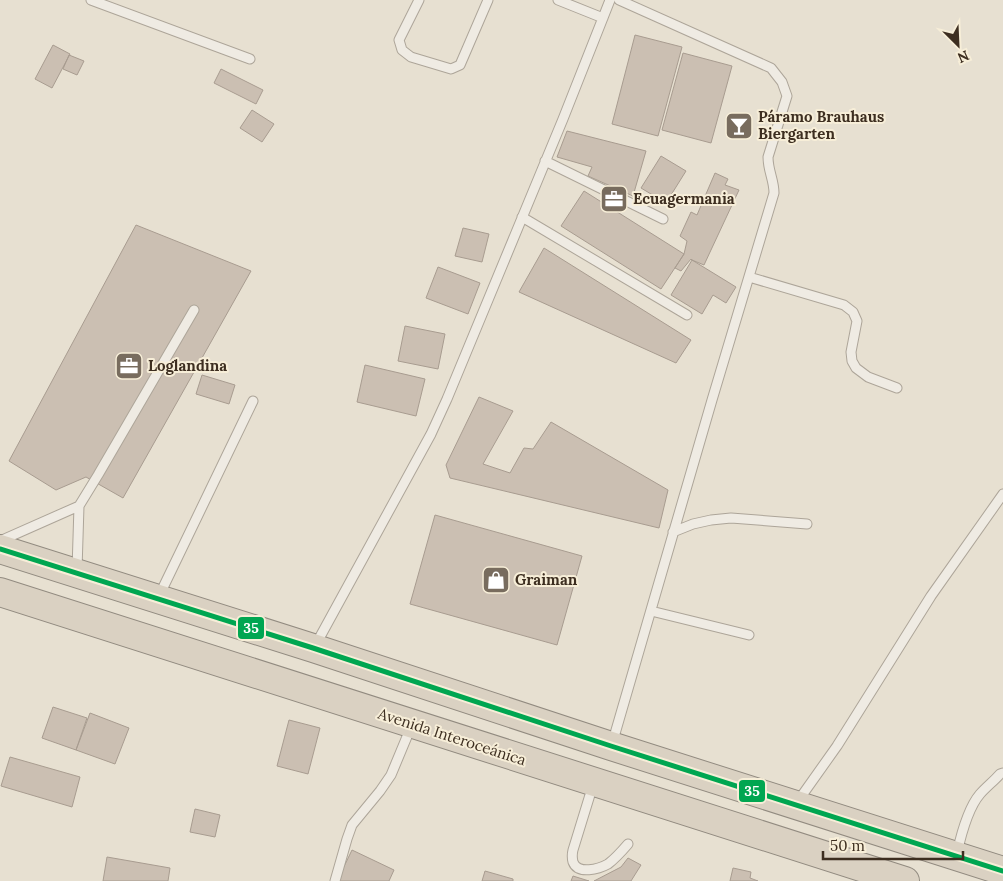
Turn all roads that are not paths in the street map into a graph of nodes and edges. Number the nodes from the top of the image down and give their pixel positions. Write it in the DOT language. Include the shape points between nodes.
graph roads {
  1 [pos="91,0"];
  2 [pos="419,0"];
  3 [pos="488,0"];
  4 [pos="558,0"];
  5 [pos="610,0"];
  6 [pos="619,0"];
  7 [pos="603,18"];
  8 [pos="250,58"];
  9 [pos="545,161"];
  10 [pos="522,217"];
  11 [pos="663,219"];
  12 [pos="749,277"];
  13 [pos="194,310"];
  14 [pos="687,315"];
  15 [pos="897,388"];
  16 [pos="253,401"];
  17 [pos="1003,494"];
  18 [pos="79,506"];
  19 [pos="807,524"];
  20 [pos="674,532"];
  21 [pos="0,541"];
  22 [pos="0,549"];
  23 [pos="77,573"];
  24 [pos="0,592"];
  25 [pos="158,599"];
  26 [pos="651,610"];
  27 [pos="749,635"];
  28 [pos="313,648"];
  29 [pos="412,724"];
  30 [pos="611,746"];
  31 [pos="1003,773"];
  32 [pos="594,782"];
  33 [pos="795,805"];
  34 [pos="628,844"];
  35 [pos="956,857"];
  36 [pos="1003,871"];
  37 [pos="335,881"];
  38 [pos="905,881"];
  1 -- 8 [label="lane"];
  2 -- 3 [label="lane" via="399,40 402,50 411,57 451,69 460,65"];
  4 -- 7 [label="lane"];
  5 -- 7 [label="lane"];
  6 -- 12 [label="lane" via="771,68 782,82 787,96 768,157 774,193"];
  7 -- 9 [label="lane"];
  9 -- 10 [label="lane"];
  9 -- 11 [label="lane"];
  10 -- 14 [label="lane"];
  10 -- 28 [label="lane" via="431,434"];
  12 -- 15 [label="lane" via="844,305 853,312 857,321 851,352 856,368"];
  12 -- 20 [label="lane"];
  13 -- 18 [label="lane"];
  16 -- 25 [label="lane"];
  17 -- 33 [label="lane" via="931,596 837,746"];
  18 -- 21 [label="lane"];
  18 -- 23 [label="lane"];
  19 -- 20 [label="lane" via="731,518 702,522"];
  20 -- 26 [label="lane"];
  22 -- 23 [label="highway"];
  23 -- 25 [label="highway"];
  24 -- 29 [label="highway, Avenida Interoceánica"];
  25 -- 28 [label="highway"];
  26 -- 27 [label="lane"];
  26 -- 30 [label="lane"];
  28 -- 30 [label="highway"];
  29 -- 32 [label="highway, Avenida Interoceánica"];
  29 -- 37 [label="lane" via="390,775 352,825"];
  30 -- 33 [label="highway"];
  31 -- 35 [label="lane" via="980,794 967,818"];
  32 -- 34 [label="lane" via="572,850 572,860 585,870 596,869 618,856"];
  32 -- 38 [label="highway, Avenida Interoceánica"];
  33 -- 35 [label="highway"];
  35 -- 36 [label="highway"];
}
